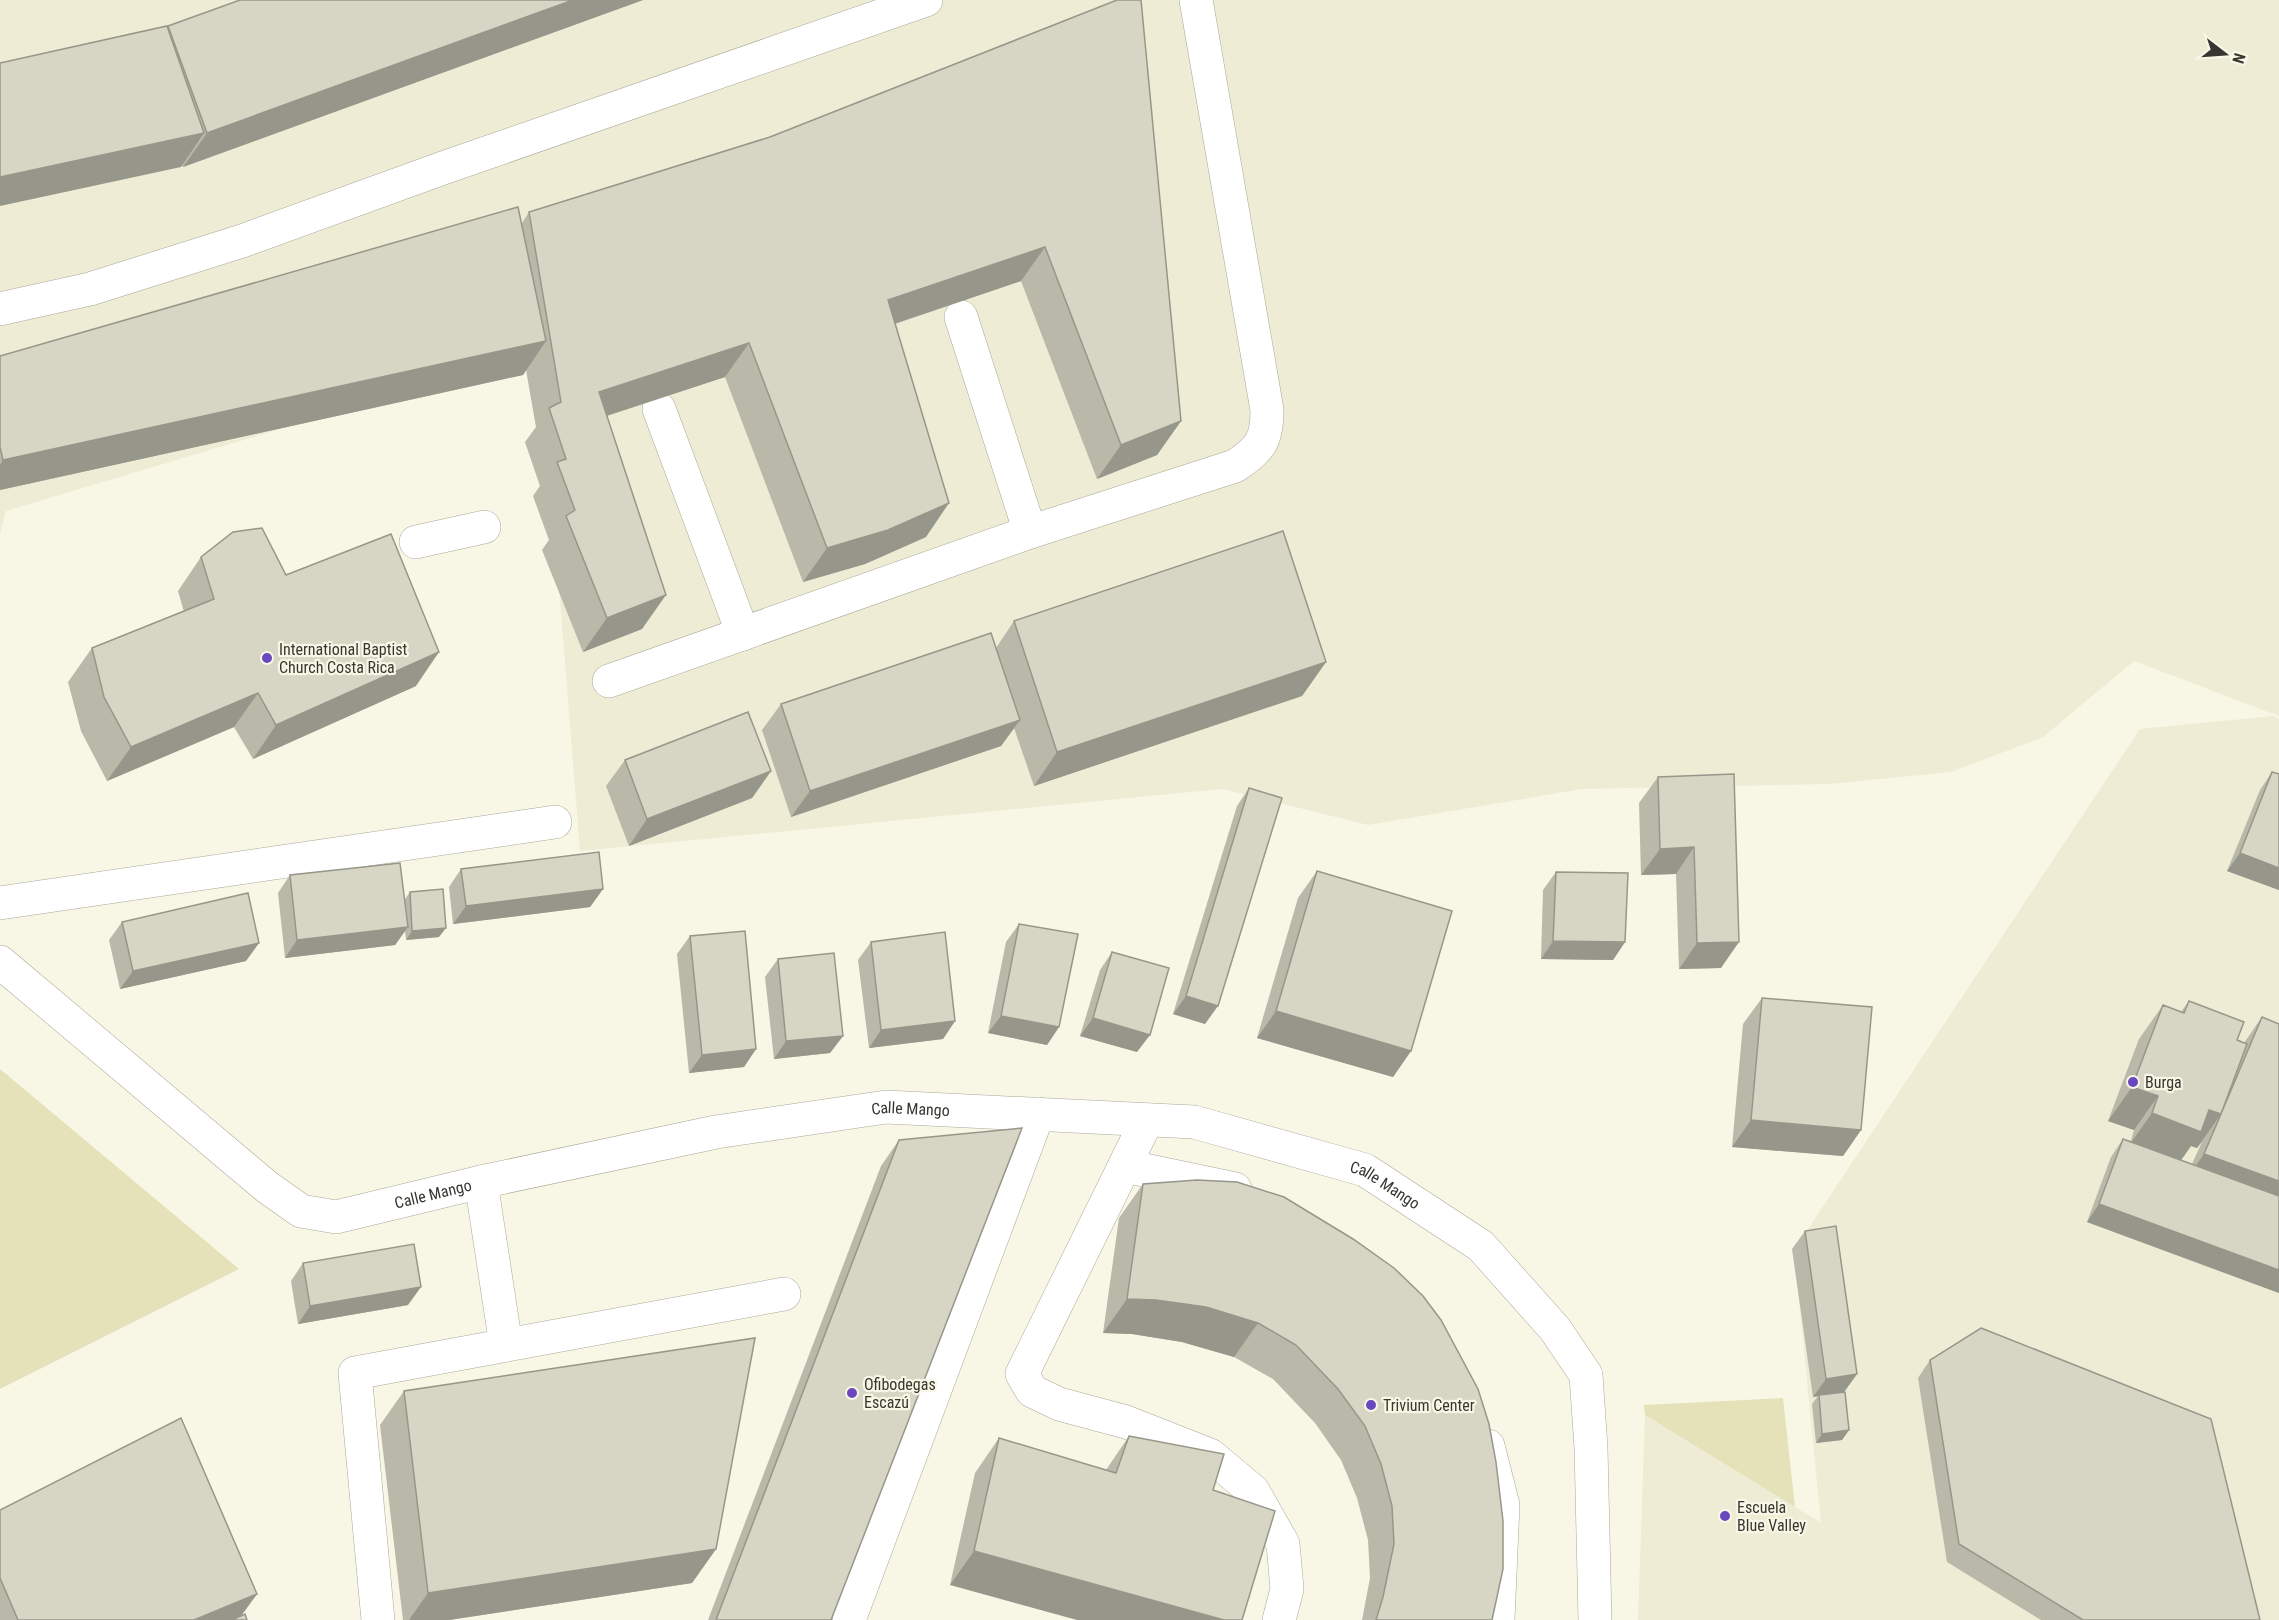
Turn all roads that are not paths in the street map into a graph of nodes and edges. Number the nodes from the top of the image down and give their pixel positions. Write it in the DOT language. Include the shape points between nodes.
graph roads {
  1 [pos="926,0"];
  2 [pos="1196,0"];
  3 [pos="0,309"];
  4 [pos="961,317"];
  5 [pos="659,409"];
  6 [pos="484,527"];
  7 [pos="1030,532"];
  8 [pos="416,542"];
  9 [pos="743,634"];
  10 [pos="609,681"];
  11 [pos="555,822"];
  12 [pos="0,903"];
  13 [pos="0,962"];
  14 [pos="1038,1114"];
  15 [pos="1147,1120"];
  16 [pos="1125,1166"];
  17 [pos="481,1182"];
  18 [pos="1265,1199"];
  19 [pos="784,1294"];
  20 [pos="506,1345"];
  21 [pos="1478,1418"];
  22 [pos="378,1620"];
  23 [pos="849,1620"];
  24 [pos="1279,1620"];
  25 [pos="1498,1620"];
  26 [pos="1595,1620"];
  1 -- 3 [label="street" via="242,241 90,289"];
  2 -- 7 [label="street" via="1268,410 1267,431 1260,447 1236,466"];
  4 -- 7 [label="street"];
  5 -- 9 [label="street"];
  6 -- 8 [label="street"];
  7 -- 9 [label="street"];
  9 -- 10 [label="street"];
  11 -- 12 [label="street"];
  13 -- 17 [label="street, Calle Mango" via="301,1211 336,1217"];
  14 -- 15 [label="street, Calle Mango"];
  14 -- 17 [label="street, Calle Mango" via="886,1107 716,1132"];
  14 -- 23 [label="street"];
  15 -- 16 [label="street"];
  15 -- 26 [label="street, Calle Mango" via="1194,1122 1365,1170 1481,1246 1555,1329 1586,1375"];
  16 -- 18 [label="street"];
  16 -- 24 [label="street" via="1022,1374 1032,1391 1059,1404 1126,1422 1210,1455 1253,1491 1283,1545 1287,1589"];
  17 -- 20 [label="street"];
  19 -- 20 [label="street"];
  20 -- 22 [label="street" via="355,1373"];
  21 -- 25 [label="street" via="1503,1505"];
}
